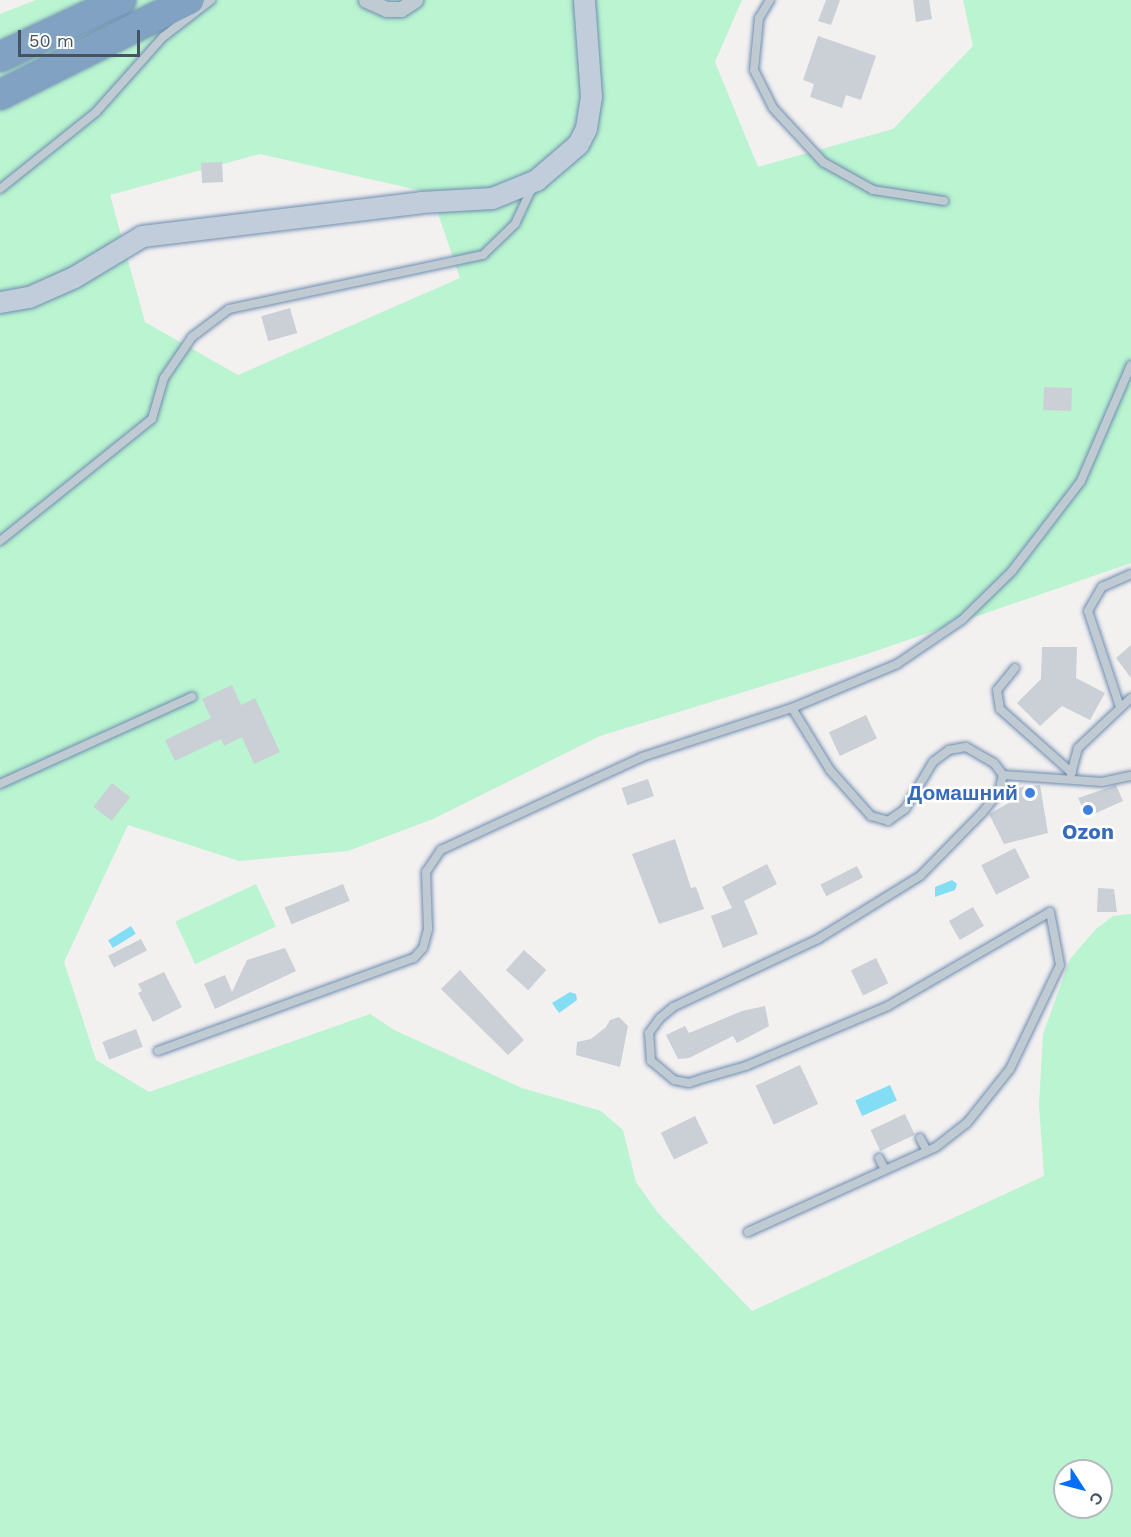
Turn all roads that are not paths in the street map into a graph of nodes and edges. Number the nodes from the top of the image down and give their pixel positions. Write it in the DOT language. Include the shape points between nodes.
graph roads {
  1 [pos="121,0"];
  2 [pos="190,0"];
  3 [pos="211,0"];
  4 [pos="366,0"];
  5 [pos="415,0"];
  6 [pos="584,0"];
  7 [pos="770,0"];
  8 [pos="0,57"];
  9 [pos="0,95"];
  10 [pos="536,180"];
  11 [pos="0,189"];
  12 [pos="944,201"];
  13 [pos="0,302"];
  14 [pos="1131,365"];
  15 [pos="0,541"];
  16 [pos="1131,574"];
  17 [pos="1016,668"];
  18 [pos="192,698"];
  19 [pos="1131,698"];
  20 [pos="1120,707"];
  21 [pos="792,708"];
  22 [pos="1003,775"];
  23 [pos="1071,775"];
  24 [pos="1131,776"];
  25 [pos="0,784"];
  26 [pos="158,1051"];
  27 [pos="920,1138"];
  28 [pos="927,1151"];
  29 [pos="879,1158"];
  30 [pos="885,1170"];
  31 [pos="748,1232"];
  1 -- 8 [label="highway"];
  2 -- 9 [label="highway"];
  3 -- 11 [label="lane" via="163,37 96,112"];
  4 -- 5 [label="street" via="386,9 401,9"];
  6 -- 10 [label="street" via="591,96 586,128 572,151"];
  7 -- 12 [label="lane" via="759,18 753,70 773,108 823,162 873,190"];
  10 -- 13 [label="street" via="492,198 421,202 142,236 74,277 29,297"];
  10 -- 15 [label="lane" via="515,224 483,255 229,309 192,337 164,378 152,419"];
  14 -- 21 [label="lane" via="1081,481 1012,571 962,620 897,664"];
  16 -- 20 [label="lane" via="1102,588 1089,602 1088,611"];
  17 -- 23 [label="lane" via="997,690 1000,709"];
  18 -- 25 [label="lane"];
  19 -- 20 [label="lane"];
  20 -- 23 [label="lane" via="1078,748"];
  21 -- 22 [label="lane" via="830,770 871,816 888,821 905,809 933,762 949,750 966,747 993,763"];
  21 -- 26 [label="lane" via="642,757 441,850 426,872 428,929 423,948 414,958"];
  22 -- 23 [label="lane"];
  22 -- 28 [label="lane" via="999,792 982,813 920,876 818,939 673,1007 649,1033 651,1061 674,1080 689,1083 746,1066 888,1006 1050,912 1060,965 1010,1069 968,1123"];
  23 -- 24 [label="lane" via="1102,782"];
  27 -- 28 [label="lane"];
  28 -- 30 [label="lane"];
  29 -- 30 [label="lane"];
  30 -- 31 [label="lane"];
}
